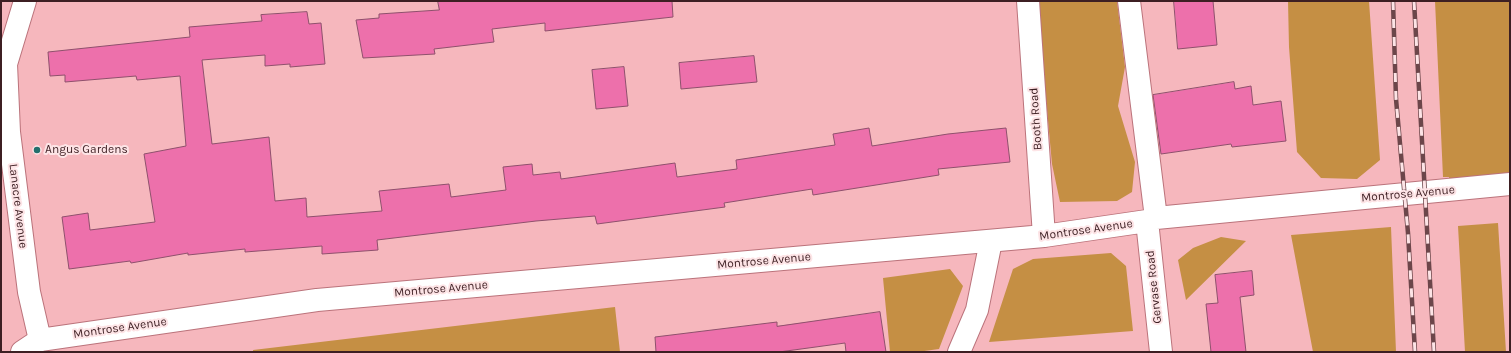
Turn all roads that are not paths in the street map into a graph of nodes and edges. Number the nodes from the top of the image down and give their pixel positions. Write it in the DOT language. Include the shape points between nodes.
graph roads {
  1 [pos="1028,1"];
  2 [pos="1129,1"];
  3 [pos="21,2"];
  4 [pos="1510,184"];
  5 [pos="1152,220"];
  6 [pos="1044,236"];
  7 [pos="991,241"];
  8 [pos="40,340"];
  9 [pos="22,352"];
  10 [pos="959,352"];
  11 [pos="1161,352"];
  1 -- 6 [label="street, Booth Road"];
  2 -- 5 [label="street"];
  3 -- 8 [label="street, Lanacre Avenue" via="6,64 9,124 29,292"];
  4 -- 5 [label="street, Montrose Avenue"];
  5 -- 6 [label="street, Montrose Avenue"];
  5 -- 11 [label="street, Gervase Road"];
  6 -- 7 [label="street, Montrose Avenue"];
  7 -- 8 [label="street, Montrose Avenue" via="317,300"];
  7 -- 10 [label="street" via="977,310"];
  8 -- 9 [label="street, Montrose Avenue"];
}
